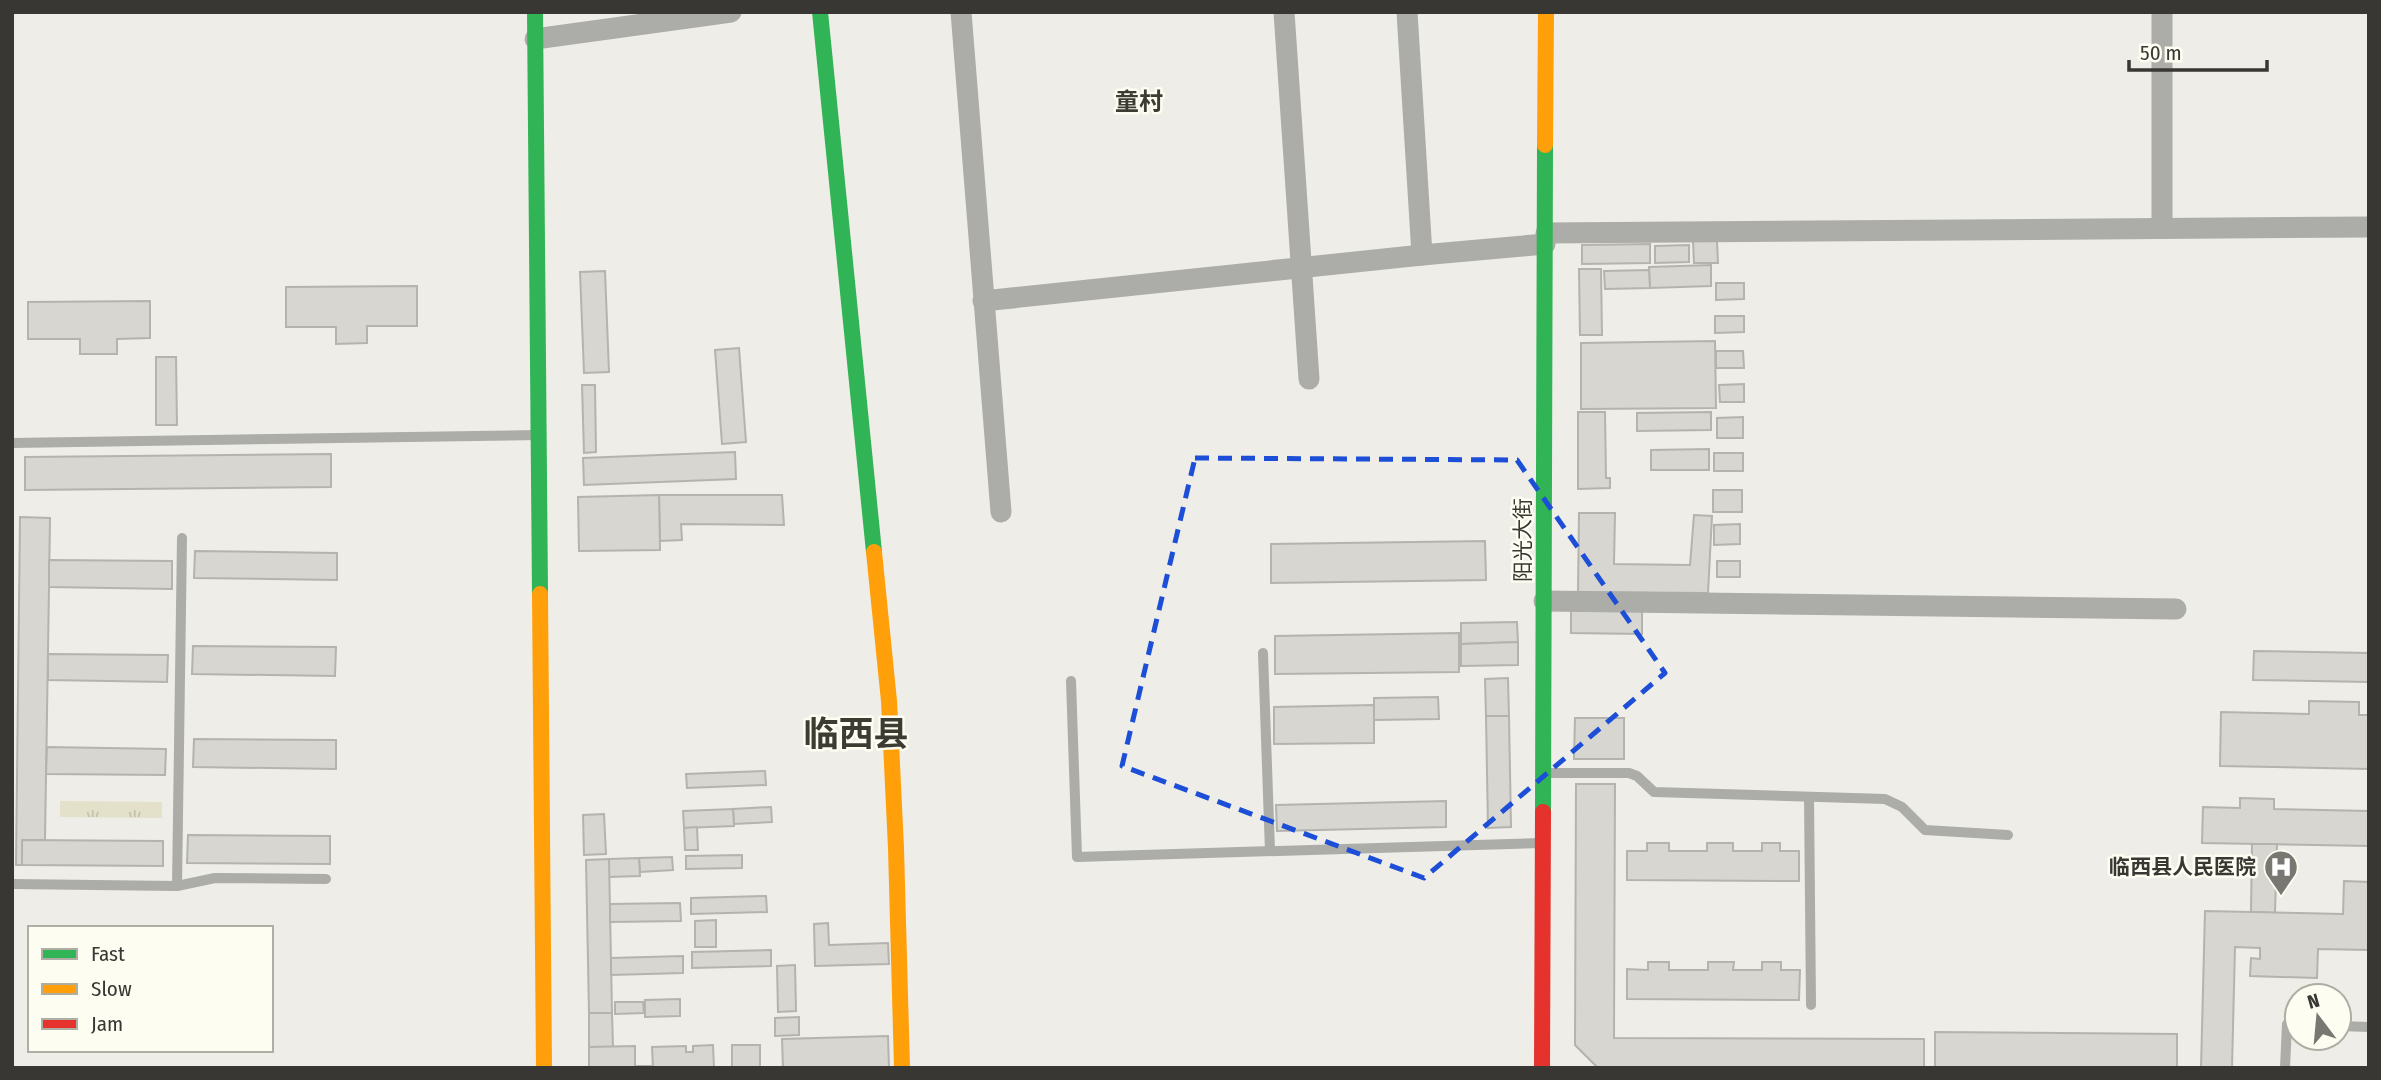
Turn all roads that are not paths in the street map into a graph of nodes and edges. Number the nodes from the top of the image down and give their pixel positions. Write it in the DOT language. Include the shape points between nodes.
graph roads {
  1 [pos="535,12"];
  2 [pos="731,12"];
  3 [pos="820,12"];
  4 [pos="961,12"];
  5 [pos="1284,12"];
  6 [pos="1407,12"];
  7 [pos="1546,12"];
  8 [pos="2162,12"];
  9 [pos="535,39"];
  10 [pos="2369,227"];
  11 [pos="2162,228"];
  12 [pos="1546,239"];
  13 [pos="1422,255"];
  14 [pos="1303,267"];
  15 [pos="983,301"];
  16 [pos="1310,379"];
  17 [pos="538,435"];
  18 [pos="12,443"];
  19 [pos="1001,512"];
  20 [pos="182,538"];
  21 [pos="1544,601"];
  22 [pos="2176,609"];
  23 [pos="1263,653"];
  24 [pos="1070,681"];
  25 [pos="1544,773"];
  26 [pos="1809,797"];
  27 [pos="2008,835"];
  28 [pos="1543,843"];
  29 [pos="1270,851"];
  30 [pos="326,879"];
  31 [pos="12,884"];
  32 [pos="177,886"];
  33 [pos="1811,1005"];
  34 [pos="544,1068"];
  35 [pos="902,1068"];
  36 [pos="1542,1068"];
  1 -- 9 [label="street"];
  2 -- 9 [label="street"];
  3 -- 35 [label="street" via="889,701"];
  4 -- 15 [label="street"];
  5 -- 14 [label="street"];
  6 -- 13 [label="street"];
  7 -- 12 [label="street, 阳光大街"];
  8 -- 11 [label="street"];
  9 -- 17 [label="street"];
  10 -- 11 [label="street"];
  11 -- 12 [label="street"];
  12 -- 13 [label="street"];
  12 -- 21 [label="street, 阳光大街"];
  13 -- 14 [label="street"];
  14 -- 15 [label="street"];
  14 -- 16 [label="street"];
  15 -- 19 [label="street"];
  17 -- 18 [label="lane"];
  17 -- 34 [label="street"];
  20 -- 32 [label="lane"];
  21 -- 22 [label="street"];
  21 -- 25 [label="street, 阳光大街"];
  23 -- 29 [label="lane"];
  24 -- 29 [label="lane" via="1077,857"];
  25 -- 26 [label="lane" via="1629,773 1654,792"];
  25 -- 28 [label="street, 阳光大街"];
  26 -- 27 [label="lane" via="1885,799 1902,807 1925,830"];
  26 -- 33 [label="lane"];
  28 -- 29 [label="lane"];
  28 -- 36 [label="street, 阳光大街"];
  30 -- 32 [label="lane" via="215,878"];
  31 -- 32 [label="lane"];
}
